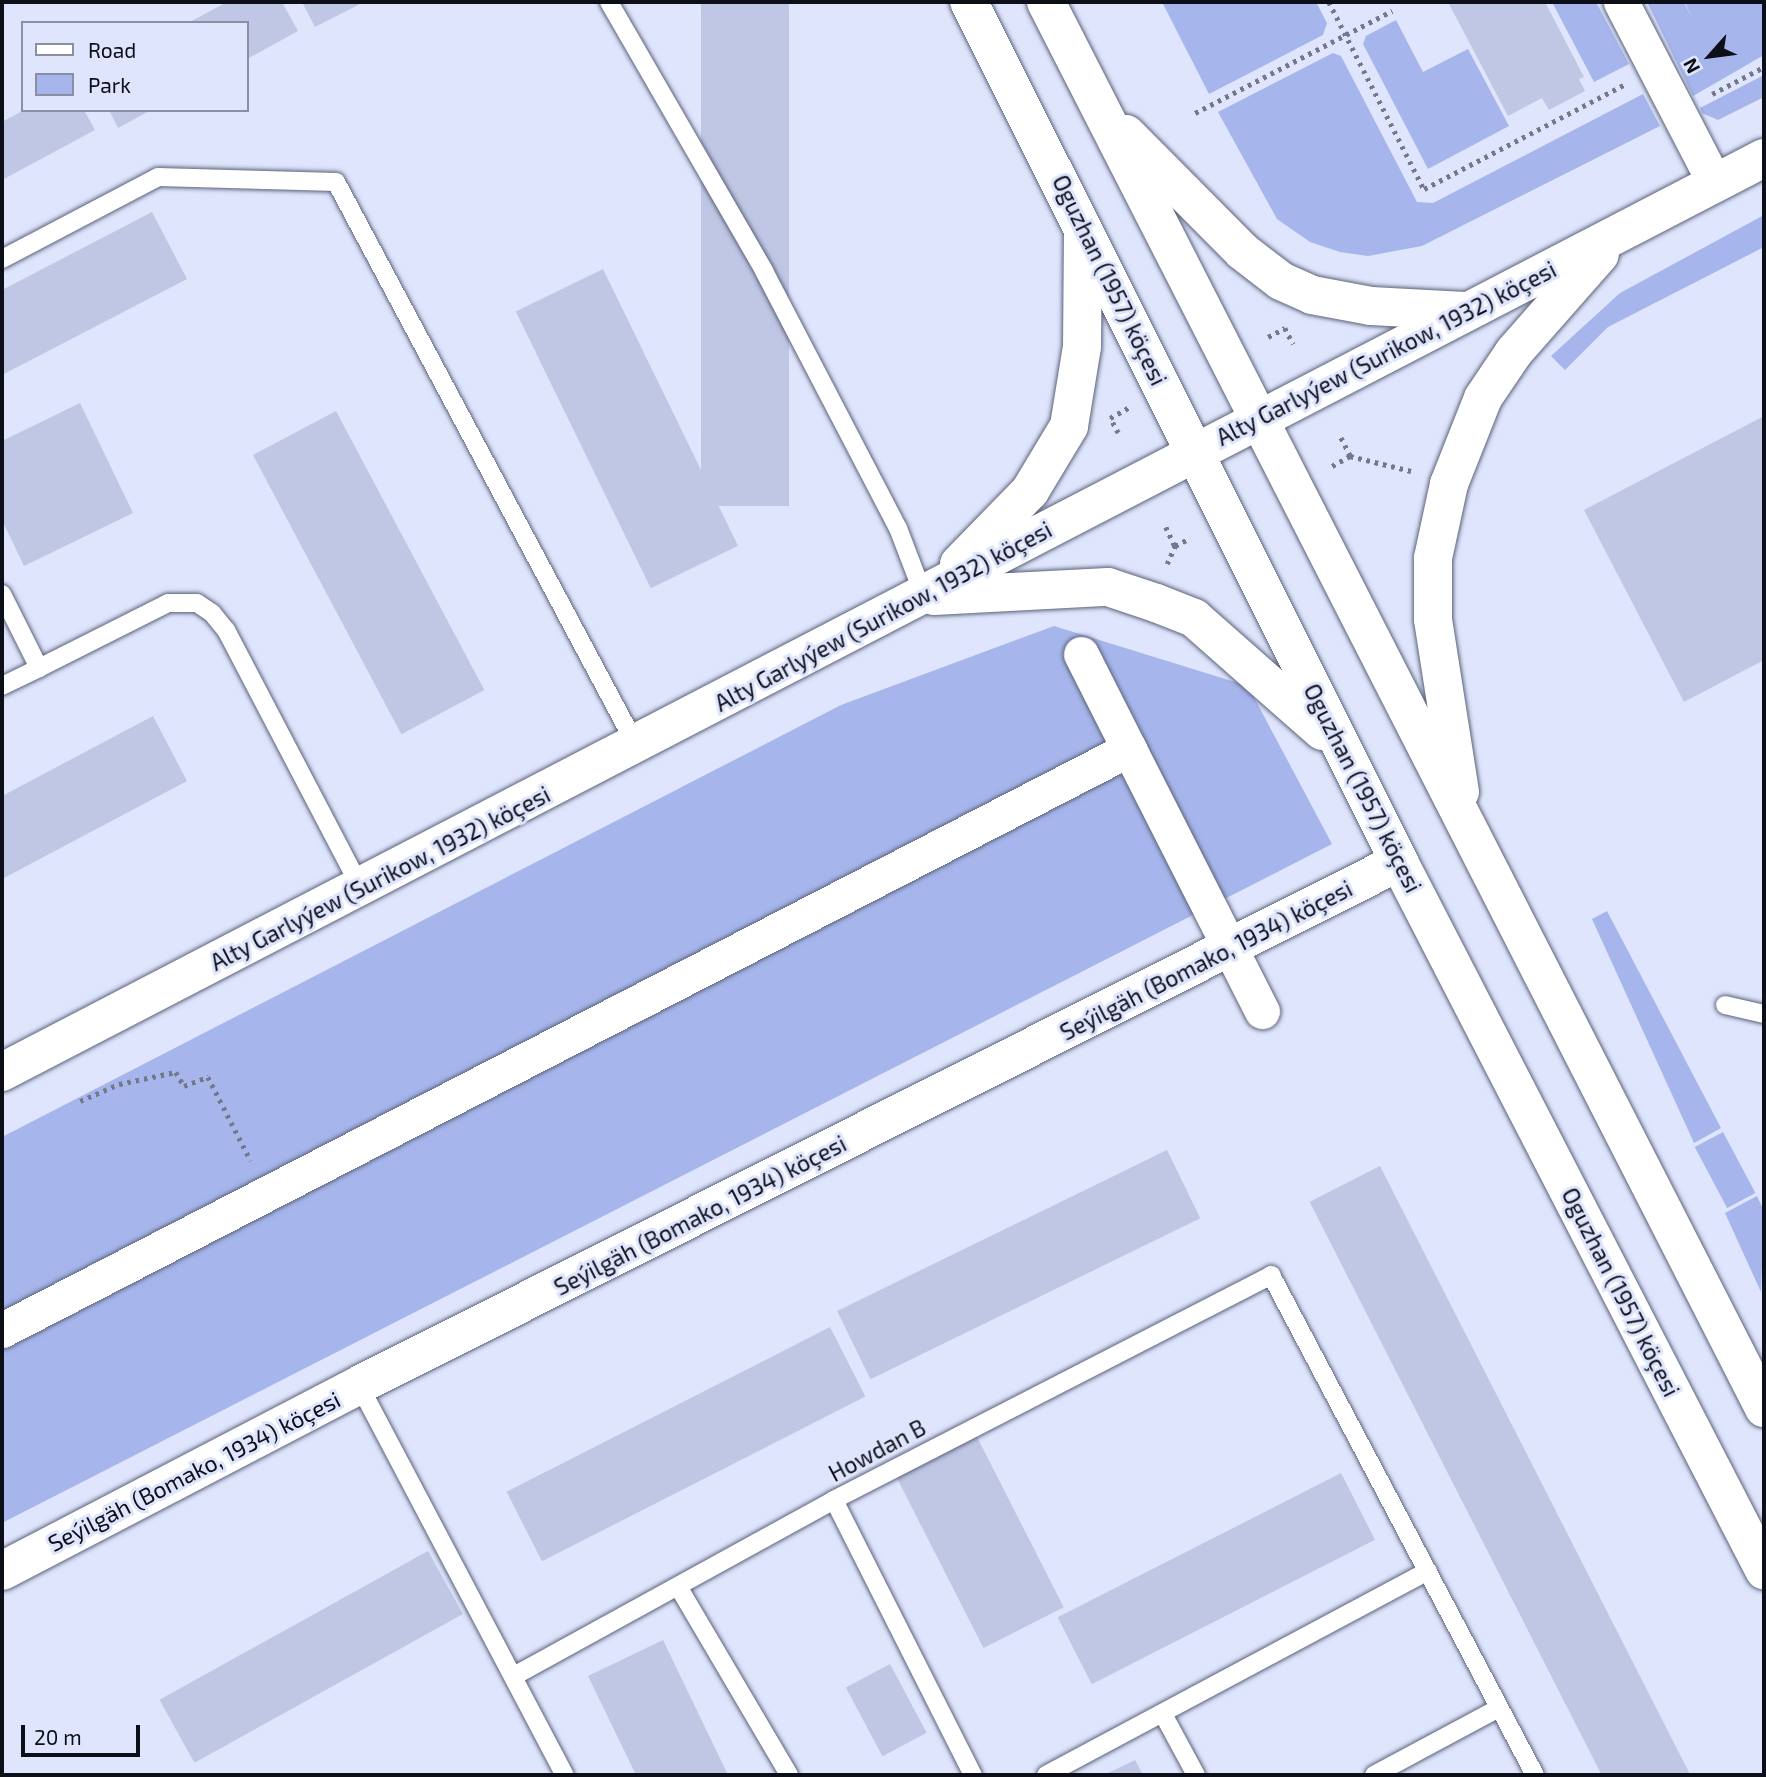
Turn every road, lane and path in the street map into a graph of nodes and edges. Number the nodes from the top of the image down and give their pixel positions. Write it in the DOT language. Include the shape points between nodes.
graph roads {
  1 [pos="609,2"];
  2 [pos="969,2"];
  3 [pos="1046,2"];
  4 [pos="1329,2"];
  5 [pos="1621,2"];
  6 [pos="1392,11"];
  7 [pos="1346,34"];
  8 [pos="1764,67"];
  9 [pos="1656,69"];
  10 [pos="1708,96"];
  11 [pos="1100,108"];
  12 [pos="1195,113"];
  13 [pos="1764,158"];
  14 [pos="1715,183"];
  15 [pos="1083,222"];
  16 [pos="1622,232"];
  17 [pos="2,259"];
  18 [pos="1467,311"];
  19 [pos="1268,337"];
  20 [pos="1293,344"];
  21 [pos="1128,408"];
  22 [pos="1257,419"];
  23 [pos="1118,433"];
  24 [pos="1340,436"];
  25 [pos="1194,452"];
  26 [pos="1350,456"];
  27 [pos="1332,466"];
  28 [pos="1425,475"];
  29 [pos="1166,527"];
  30 [pos="1191,538"];
  31 [pos="1175,546"];
  32 [pos="1165,572"];
  33 [pos="2,594"];
  34 [pos="924,596"];
  35 [pos="1081,654"];
  36 [pos="38,668"];
  37 [pos="2,686"];
  38 [pos="636,745"];
  39 [pos="1129,749"];
  40 [pos="1344,752"];
  41 [pos="1465,826"];
  42 [pos="1399,862"];
  43 [pos="361,888"];
  44 [pos="1228,950"];
  45 [pos="1725,1005"];
  46 [pos="1262,1011"];
  47 [pos="1764,1014"];
  48 [pos="2,1072"];
  49 [pos="80,1101"];
  50 [pos="268,1194"];
  51 [pos="2,1330"];
  52 [pos="359,1385"];
  53 [pos="1764,1408"];
  54 [pos="834,1500"];
  55 [pos="1764,1570"];
  56 [pos="2,1571"];
  57 [pos="1428,1571"];
  58 [pos="679,1588"];
  59 [pos="514,1675"];
  60 [pos="1499,1708"];
  61 [pos="1163,1714"];
  62 [pos="565,1775"];
  63 [pos="789,1775"];
  64 [pos="973,1775"];
  65 [pos="1046,1775"];
  66 [pos="1196,1775"];
  67 [pos="1374,1775"];
  68 [pos="1535,1775"];
  1 -- 34 [label="lane" via="764,271 898,528"];
  2 -- 15 [label="main road, Oguzhan (1957) köçesi"];
  3 -- 11 [label="main road"];
  4 -- 7 [label="path"];
  5 -- 9 [label="street"];
  6 -- 7 [label="path"];
  7 -- 9 [label="path" via="1424,189"];
  7 -- 12 [label="path"];
  8 -- 10 [label="path"];
  9 -- 14 [label="street"];
  11 -- 18 [label="main road" via="1242,251 1281,281 1312,295 1371,306"];
  11 -- 22 [label="main road"];
  13 -- 14 [label="main road, Alty Garlyýew (Surikow, 1932) köçesi"];
  14 -- 16 [label="main road, Alty Garlyýew (Surikow, 1932) köçesi"];
  15 -- 25 [label="main road, Oguzhan (1957) köçesi"];
  15 -- 34 [label="main road" via="1082,347 1069,426 1030,491"];
  16 -- 18 [label="main road, Alty Garlyýew (Surikow, 1932) köçesi"];
  16 -- 41 [label="main road" via="1543,314 1514,352 1483,398 1448,484 1433,558 1433,619"];
  17 -- 38 [label="lane" via="158,177 336,182"];
  18 -- 22 [label="main road, Alty Garlyýew (Surikow, 1932) köçesi"];
  19 -- 20 [label="path" via="1285,328"];
  21 -- 23 [label="path" via="1110,418"];
  22 -- 25 [label="main road, Alty Garlyýew (Surikow, 1932) köçesi"];
  22 -- 41 [label="main road"];
  24 -- 26 [label="path"];
  25 -- 34 [label="main road, Alty Garlyýew (Surikow, 1932) köçesi"];
  25 -- 40 [label="main road, Oguzhan (1957) köçesi"];
  26 -- 27 [label="path"];
  26 -- 28 [label="path"];
  29 -- 31 [label="path"];
  30 -- 31 [label="path"];
  31 -- 32 [label="path"];
  33 -- 36 [label="lane"];
  34 -- 38 [label="main road, Alty Garlyýew (Surikow, 1932) köçesi"];
  34 -- 40 [label="main road" via="1108,587 1168,608 1194,618 1231,647"];
  35 -- 39 [label="street"];
  36 -- 37 [label="lane"];
  36 -- 43 [label="lane" via="168,603 189,601 212,612 226,630"];
  38 -- 43 [label="main road, Alty Garlyýew (Surikow, 1932) köçesi"];
  39 -- 44 [label="street"];
  39 -- 50 [label="street"];
  40 -- 42 [label="main road, Oguzhan (1957) köçesi"];
  41 -- 53 [label="main road"];
  42 -- 44 [label="main road, Seýilgäh (Bomako, 1934) köçesi"];
  42 -- 55 [label="main road, Oguzhan (1957) köçesi"];
  43 -- 48 [label="main road, Alty Garlyýew (Surikow, 1932) köçesi"];
  44 -- 46 [label="street"];
  44 -- 52 [label="main road, Seýilgäh (Bomako, 1934) köçesi"];
  45 -- 47 [label="lane"];
  49 -- 50 [label="path" via="119,1084 176,1072 184,1086 208,1077"];
  50 -- 51 [label="street"];
  52 -- 56 [label="main road, Seýilgäh (Bomako, 1934) köçesi"];
  52 -- 59 [label="lane"];
  54 -- 57 [label="lane, Howdan B" via="1266,1274 1279,1282"];
  54 -- 58 [label="lane, Howdan B"];
  54 -- 64 [label="lane"];
  57 -- 60 [label="lane"];
  57 -- 61 [label="lane"];
  58 -- 59 [label="lane, Howdan B"];
  58 -- 63 [label="lane"];
  59 -- 62 [label="lane"];
  60 -- 67 [label="lane"];
  60 -- 68 [label="lane"];
  61 -- 65 [label="lane"];
  61 -- 66 [label="lane"];
}
